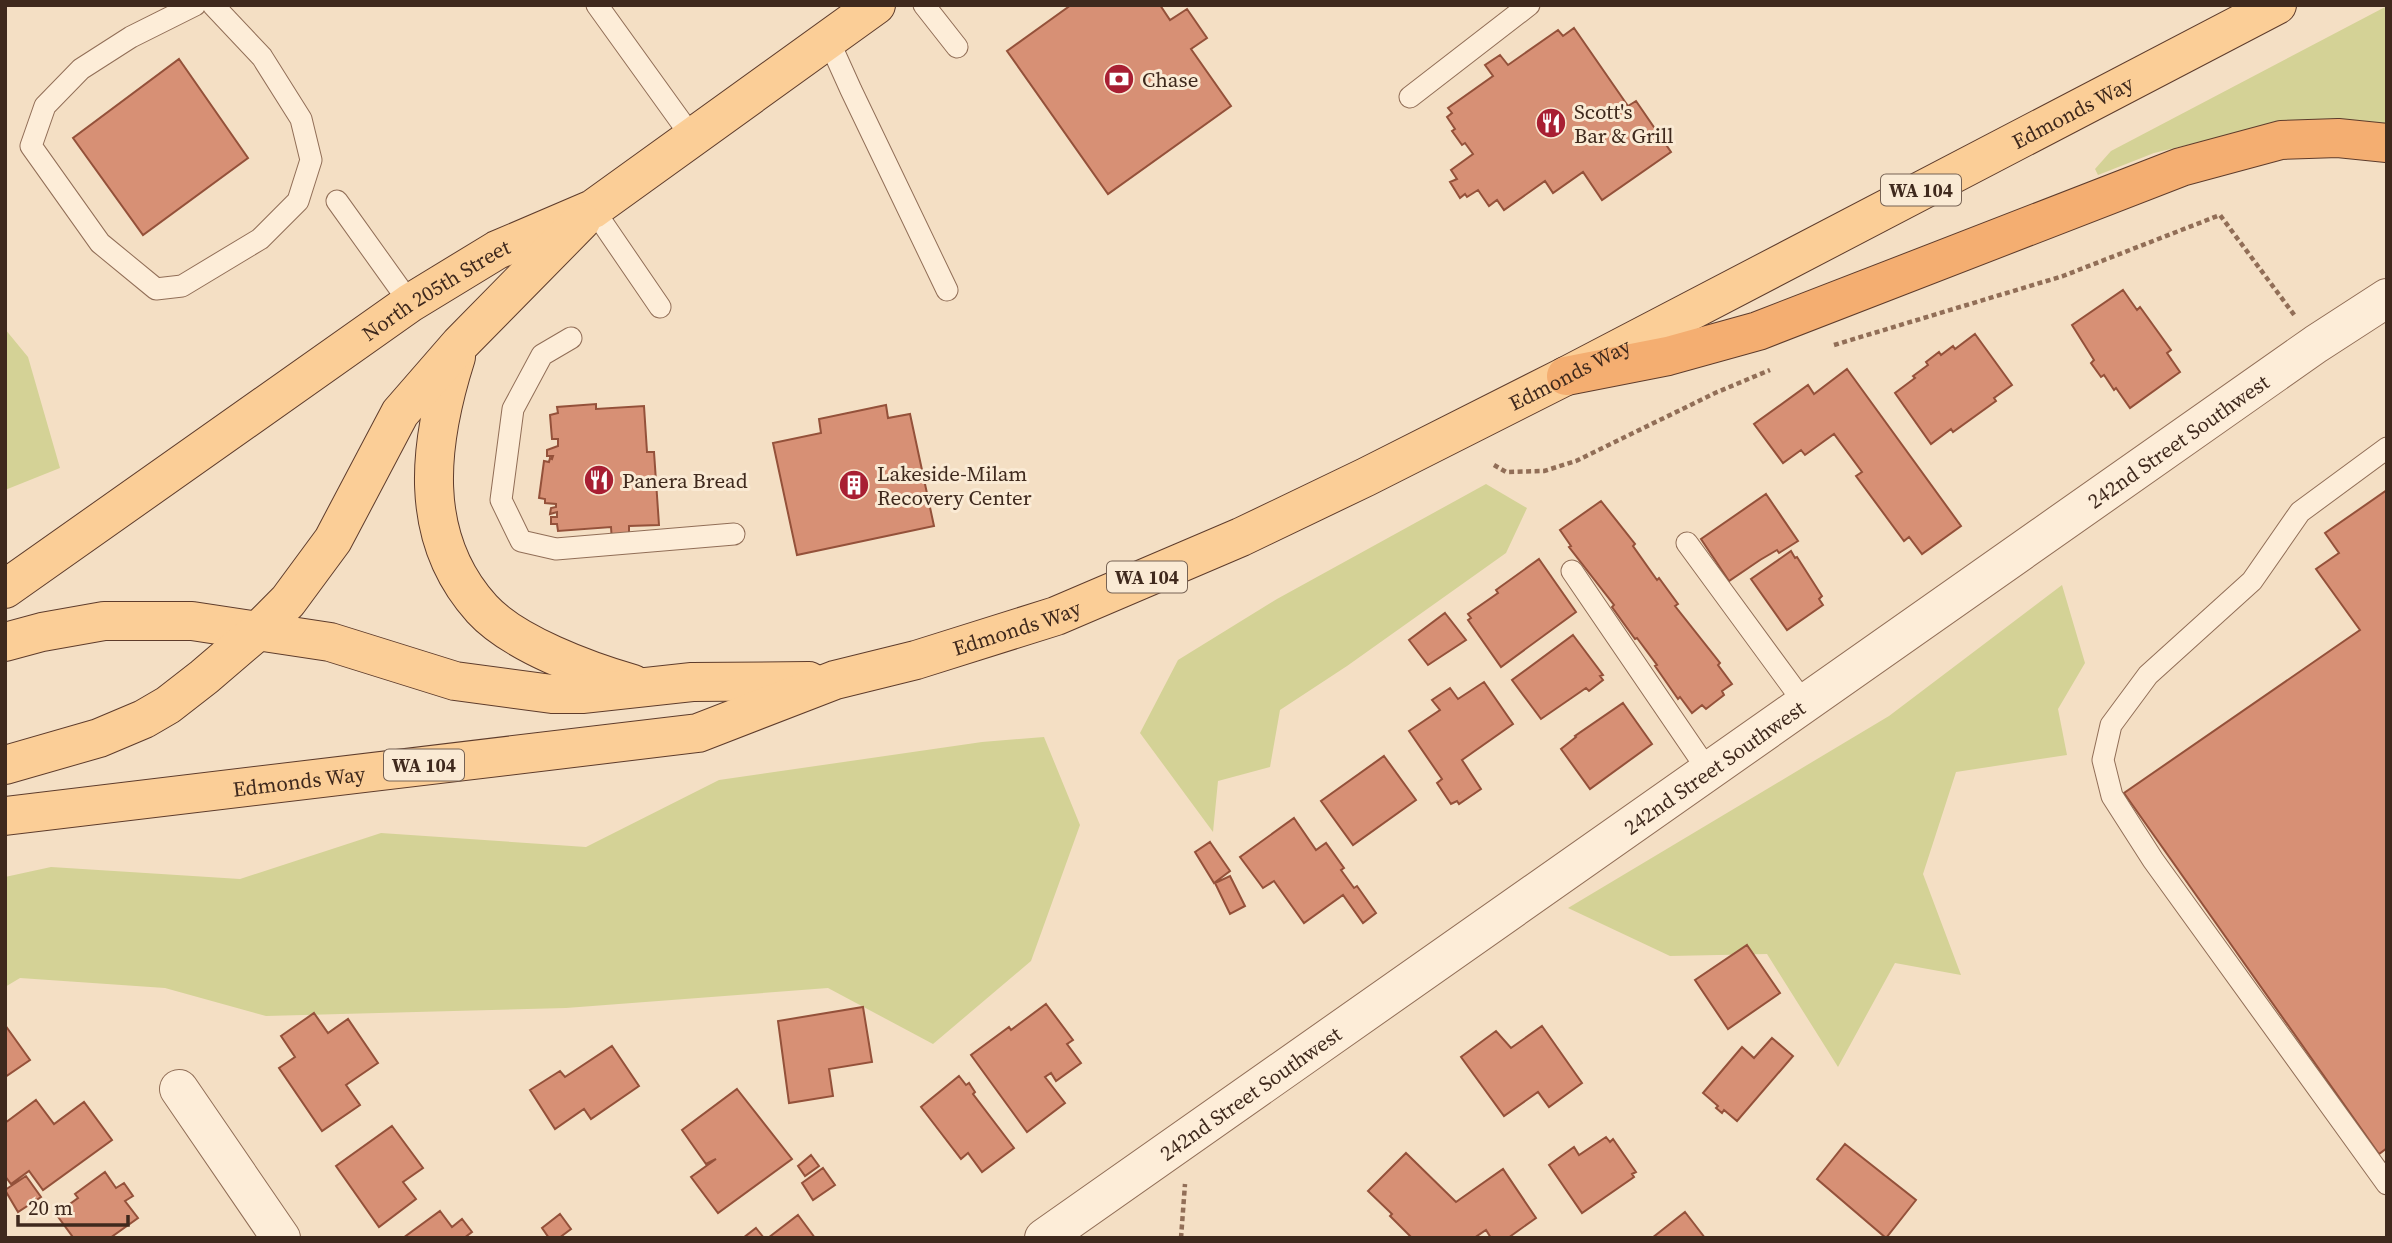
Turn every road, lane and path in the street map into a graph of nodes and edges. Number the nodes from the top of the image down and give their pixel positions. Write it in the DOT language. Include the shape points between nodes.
graph roads {
  1 [pos="195,5"];
  2 [pos="213,5"];
  3 [pos="597,5"];
  4 [pos="876,5"];
  5 [pos="924,5"];
  6 [pos="1529,5"];
  7 [pos="2277,5"];
  8 [pos="828,39"];
  9 [pos="957,47"];
  10 [pos="1410,97"];
  11 [pos="692,137"];
  12 [pos="2387,143"];
  13 [pos="337,201"];
  14 [pos="593,209"];
  15 [pos="947,290"];
  16 [pos="2387,298"];
  17 [pos="410,303"];
  18 [pos="660,307"];
  19 [pos="570,338"];
  20 [pos="460,344"];
  21 [pos="2316,344"];
  22 [pos="1828,347"];
  23 [pos="1777,367"];
  24 [pos="1566,376"];
  25 [pos="2387,448"];
  26 [pos="1494,466"];
  27 [pos="734,534"];
  28 [pos="1687,543"];
  29 [pos="1572,571"];
  30 [pos="5,589"];
  31 [pos="259,630"];
  32 [pos="5,642"];
  33 [pos="835,680"];
  34 [pos="645,688"];
  35 [pos="1805,704"];
  36 [pos="5,765"];
  37 [pos="1709,772"];
  38 [pos="5,816"];
  39 [pos="179,1089"];
  40 [pos="2387,1184"];
  41 [pos="281,1238"];
  42 [pos="1044,1238"];
  1 -- 2 [label="lane" via="81,69 45,106 31,146 100,243 156,289 182,286 260,239 298,201 311,160 301,119 261,57"];
  3 -- 11 [label="lane"];
  4 -- 8 [label="main road, North 205th Street"];
  5 -- 9 [label="lane"];
  6 -- 10 [label="lane"];
  7 -- 24 [label="main road, Edmonds Way / WA 104"];
  8 -- 11 [label="main road, North 205th Street"];
  8 -- 15 [label="lane"];
  11 -- 14 [label="main road, North 205th Street"];
  12 -- 24 [label="highway" via="2338,138 2281,140 2181,167 1758,331 1668,356"];
  13 -- 17 [label="lane"];
  14 -- 17 [label="main road, North 205th Street" via="497,250"];
  14 -- 18 [label="lane"];
  14 -- 20 [label="main road"];
  16 -- 21 [label="street, 242nd Street Southwest"];
  17 -- 30 [label="main road, North 205th Street"];
  19 -- 27 [label="lane" via="542,355 513,409 501,500 521,541 556,549"];
  20 -- 31 [label="main road" via="400,413 333,540 288,601"];
  20 -- 34 [label="main road" via="443,398 433,477 437,518 457,573 482,608 510,632 555,655"];
  21 -- 22 [label="path" via="2220,215 2063,276"];
  21 -- 35 [label="street, 242nd Street Southwest"];
  23 -- 26 [label="path" via="1576,461 1544,471 1506,472"];
  24 -- 33 [label="main road, Edmonds Way / WA 104" via="1241,537 1056,616"];
  25 -- 40 [label="lane" via="2300,512 2252,581 2148,675 2111,725 2103,761 2112,796 2153,860"];
  28 -- 35 [label="lane"];
  29 -- 37 [label="lane"];
  31 -- 32 [label="main road, Edmonds Way / WA 104" via="192,621 104,621"];
  31 -- 34 [label="main road, Edmonds Way / WA 104" via="330,642 484,686 562,694"];
  31 -- 36 [label="main road" via="168,705 144,719 99,738"];
  33 -- 34 [label="main road, Edmonds Way / WA 104" via="692,682"];
  33 -- 38 [label="main road, Edmonds Way / WA 104" via="698,733"];
  35 -- 37 [label="street, 242nd Street Southwest"];
  37 -- 42 [label="street, 242nd Street Southwest"];
  39 -- 41 [label="street"];
}
